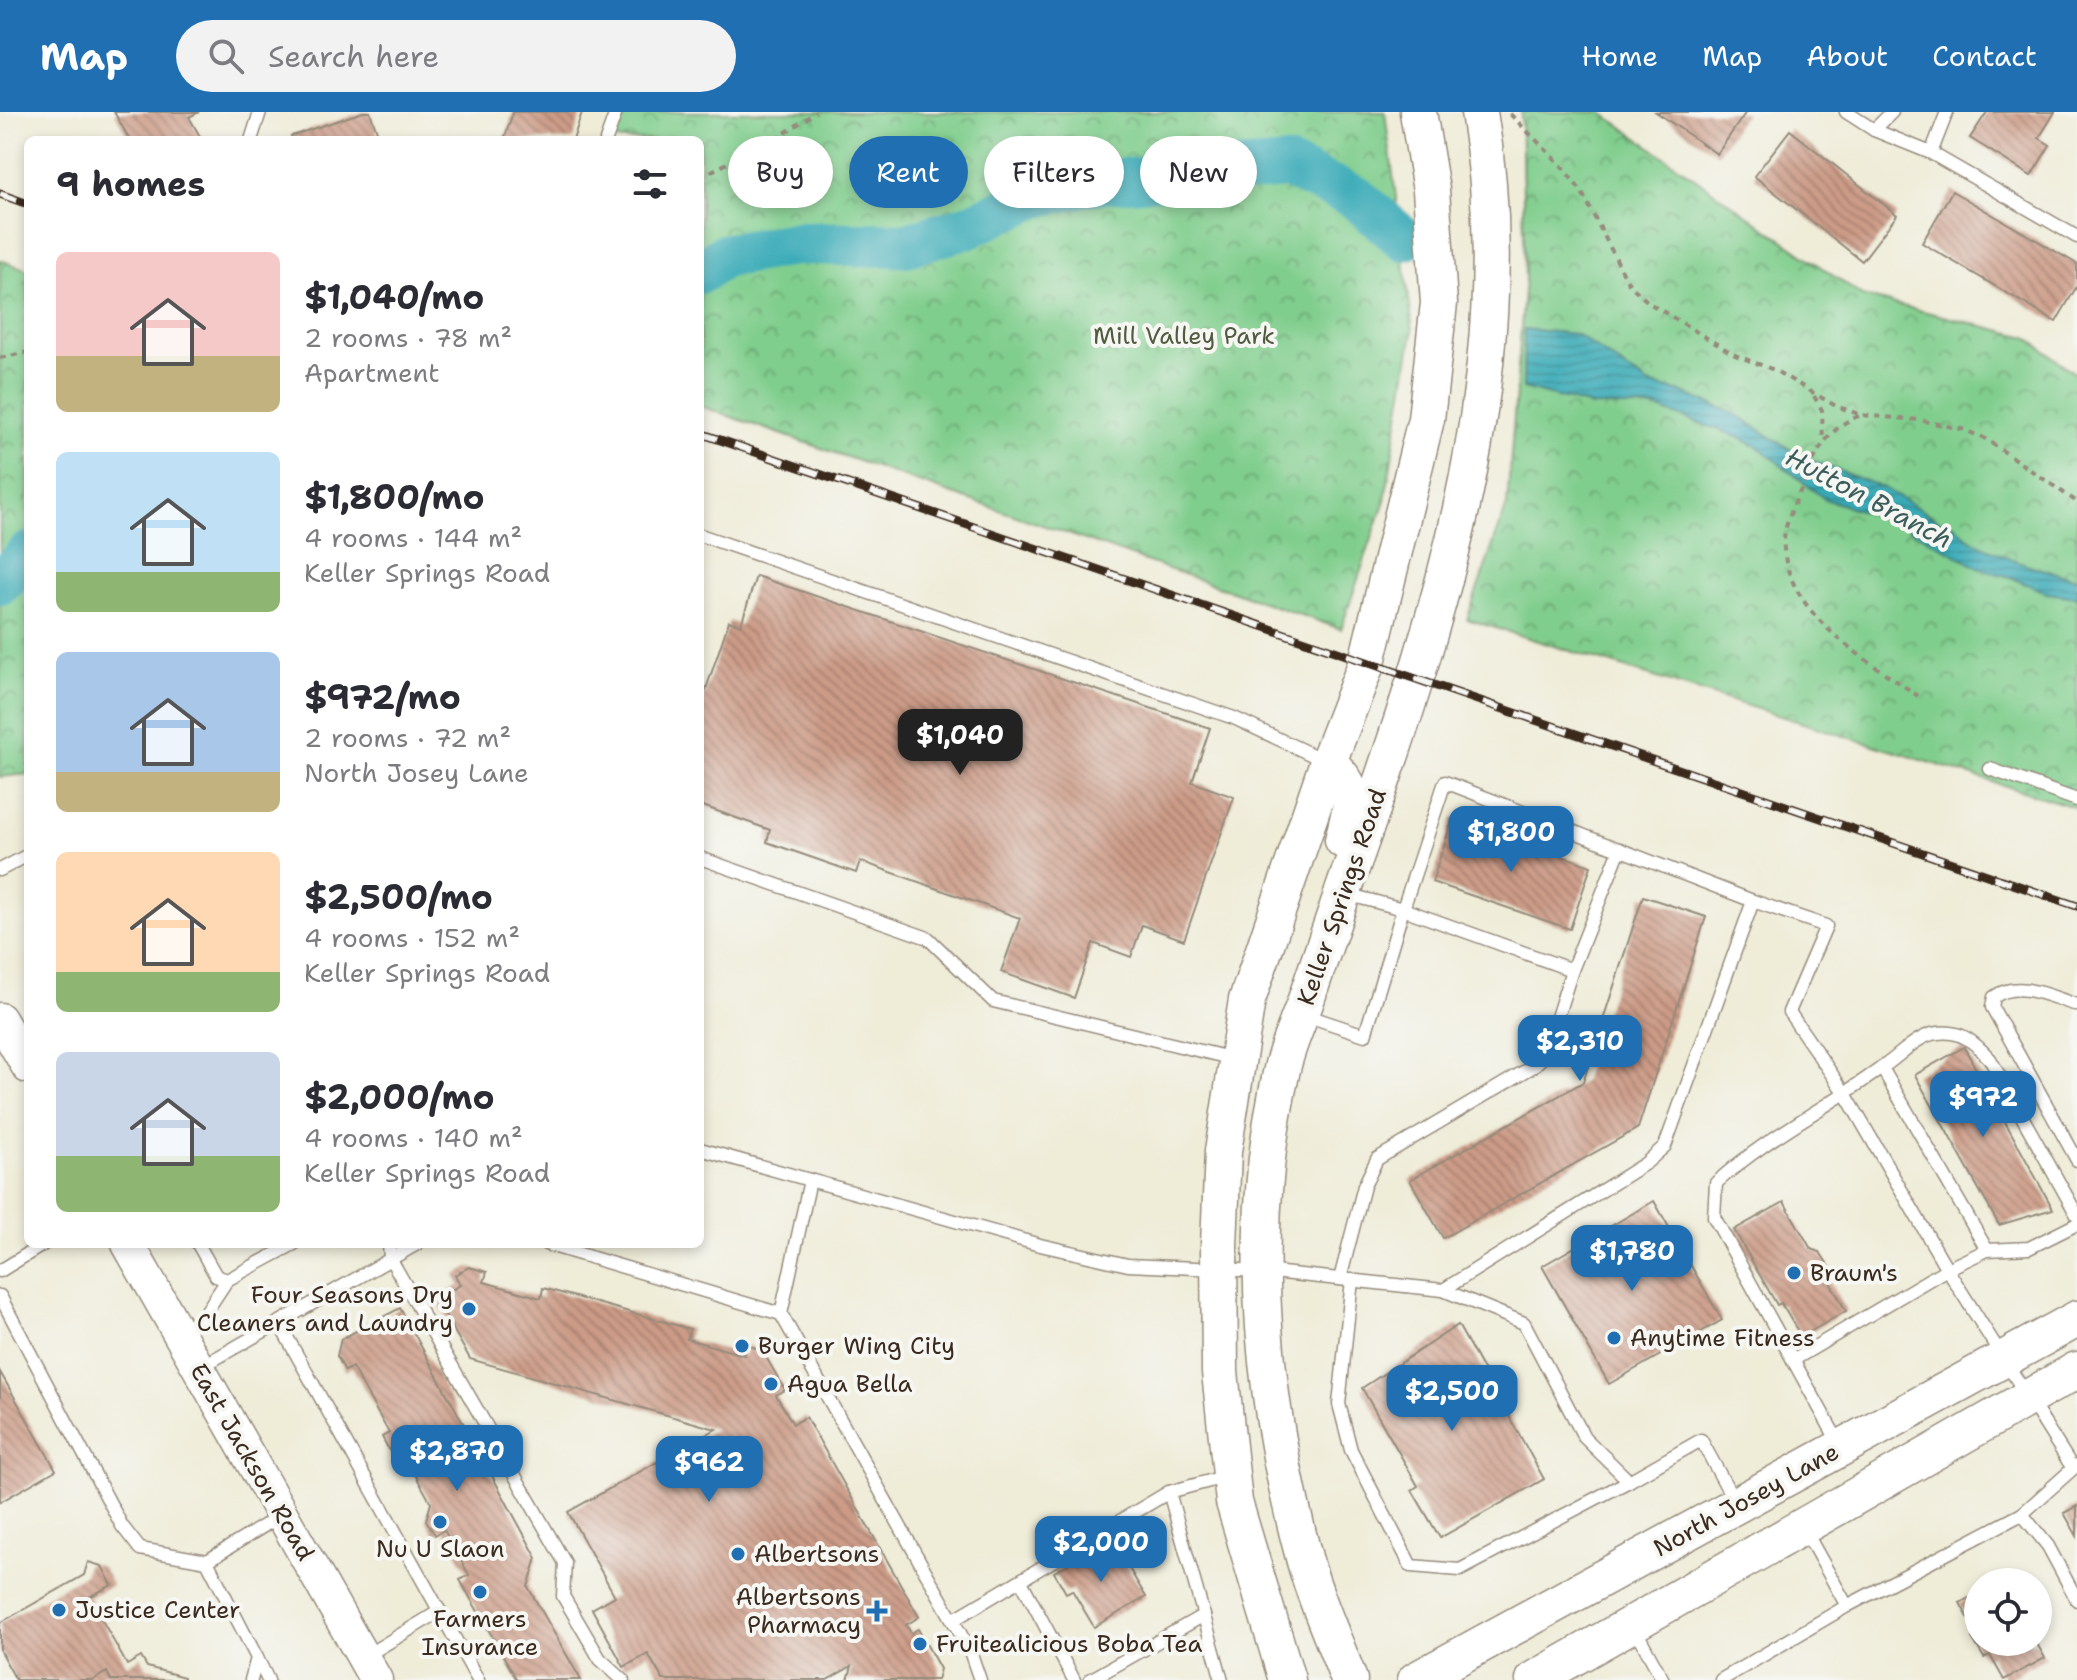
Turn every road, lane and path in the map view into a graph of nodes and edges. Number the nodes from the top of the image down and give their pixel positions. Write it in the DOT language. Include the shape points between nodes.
graph roads {
  1 [pos="260,112"];
  2 [pos="616,112"];
  3 [pos="816,112"];
  4 [pos="1418,112"];
  5 [pos="1479,112"];
  6 [pos="1509,112"];
  7 [pos="1846,112"];
  8 [pos="1892,112"];
  9 [pos="1947,112"];
  10 [pos="1874,130"];
  11 [pos="252,136"];
  12 [pos="607,136"];
  13 [pos="1931,153"];
  14 [pos="704,175"];
  15 [pos="2077,237"];
  16 [pos="24,353"];
  17 [pos="0,358"];
  18 [pos="1813,394"];
  19 [pos="1861,415"];
  20 [pos="1823,442"];
  21 [pos="2077,502"];
  22 [pos="704,536"];
  23 [pos="1918,696"];
  24 [pos="1328,762"];
  25 [pos="1990,769"];
  26 [pos="2077,800"];
  27 [pos="1620,849"];
  28 [pos="24,857"];
  29 [pos="704,859"];
  30 [pos="0,870"];
  31 [pos="1343,893"];
  32 [pos="1753,901"];
  33 [pos="1403,909"];
  34 [pos="1572,970"];
  35 [pos="2077,1005"];
  36 [pos="1302,1014"];
  37 [pos="0,1019"];
  38 [pos="24,1060"];
  39 [pos="1237,1060"];
  40 [pos="1882,1068"];
  41 [pos="1846,1095"];
  42 [pos="704,1150"];
  43 [pos="2077,1160"];
  44 [pos="810,1180"];
  45 [pos="2077,1215"];
  46 [pos="2077,1224"];
  47 [pos="37,1248"];
  48 [pos="130,1248"];
  49 [pos="200,1248"];
  50 [pos="287,1248"];
  51 [pos="389,1248"];
  52 [pos="409,1248"];
  53 [pos="559,1248"];
  54 [pos="1987,1250"];
  55 [pos="390,1258"];
  56 [pos="1219,1269"];
  57 [pos="1947,1269"];
  58 [pos="0,1271"];
  59 [pos="1263,1271"];
  60 [pos="227,1280"];
  61 [pos="1346,1280"];
  62 [pos="1443,1290"];
  63 [pos="0,1296"];
  64 [pos="781,1314"];
  65 [pos="2077,1319"];
  66 [pos="279,1323"];
  67 [pos="179,1333"];
  68 [pos="2006,1358"];
  69 [pos="1793,1360"];
  70 [pos="199,1368"];
  71 [pos="2077,1370"];
  72 [pos="2029,1394"];
  73 [pos="1842,1447"];
  74 [pos="2075,1466"];
  75 [pos="1231,1475"];
  76 [pos="1629,1481"];
  77 [pos="1169,1492"];
  78 [pos="1737,1505"];
  79 [pos="2022,1514"];
  80 [pos="282,1515"];
  81 [pos="1802,1525"];
  82 [pos="207,1561"];
  83 [pos="1021,1581"];
  84 [pos="2077,1600"];
  85 [pos="1847,1606"];
  86 [pos="440,1611"];
  87 [pos="1204,1615"];
  88 [pos="953,1620"];
  89 [pos="1632,1623"];
  90 [pos="257,1658"];
  91 [pos="370,1668"];
  92 [pos="251,1680"];
  93 [pos="268,1680"];
  94 [pos="478,1680"];
  95 [pos="623,1680"];
  96 [pos="980,1680"];
  97 [pos="1074,1680"];
  98 [pos="1090,1680"];
  99 [pos="1222,1680"];
  100 [pos="1287,1680"];
  101 [pos="1349,1680"];
  102 [pos="1416,1680"];
  103 [pos="1534,1680"];
  104 [pos="1663,1680"];
  105 [pos="1721,1680"];
  1 -- 11 [label="lane"];
  2 -- 12 [label="lane"];
  3 -- 14 [label="path"];
  4 -- 24 [label="main road" via="1431,190 1439,303 1426,419 1367,662"];
  5 -- 31 [label="main road, Keller Springs Road" via="1491,304 1476,435 1418,680"];
  6 -- 18 [label="path" via="1581,191 1635,293 1735,355 1774,370"];
  7 -- 10 [label="lane"];
  8 -- 10 [label="lane"];
  9 -- 13 [label="lane"];
  10 -- 13 [label="lane"];
  13 -- 15 [label="lane"];
  16 -- 17 [label="path"];
  18 -- 19 [label="path"];
  18 -- 20 [label="path" via="1822,410"];
  19 -- 20 [label="path"];
  19 -- 21 [label="path" via="1919,420 1973,433"];
  20 -- 23 [label="path" via="1785,533 1784,549 1796,587 1840,639"];
  22 -- 24 [label="lane" via="1234,718"];
  24 -- 31 [label="main road" via="1348,782 1353,799 1340,851"];
  24 -- 39 [label="main road" via="1247,1000"];
  25 -- 26 [label="lane"];
  27 -- 32 [label="lane"];
  27 -- 33 [label="lane" via="1445,782"];
  27 -- 34 [label="lane"];
  28 -- 30 [label="lane"];
  29 -- 39 [label="lane" via="928,938 993,1001"];
  31 -- 33 [label="lane"];
  31 -- 36 [label="main road, Keller Springs Road"];
  32 -- 41 [label="lane" via="1826,926 1789,1012"];
  32 -- 62 [label="lane" via="1665,1146"];
  33 -- 34 [label="lane"];
  33 -- 36 [label="lane" via="1365,1035"];
  34 -- 61 [label="lane" via="1545,1055 1377,1159 1364,1186"];
  35 -- 43 [label="lane" via="2019,988 2004,989 1992,1007"];
  36 -- 59 [label="main road, Keller Springs Road" via="1282,1066 1268,1152"];
  37 -- 38 [label="street"];
  39 -- 56 [label="main road" via="1223,1151"];
  40 -- 41 [label="lane"];
  40 -- 45 [label="lane" via="1936,1033 1972,1040 1990,1059"];
  40 -- 54 [label="lane"];
  41 -- 57 [label="lane"];
  41 -- 69 [label="lane" via="1746,1155 1716,1183 1714,1217"];
  42 -- 44 [label="lane"];
  44 -- 56 [label="lane" via="1128,1265"];
  44 -- 64 [label="lane"];
  46 -- 54 [label="lane" via="2029,1248"];
  47 -- 58 [label="lane"];
  48 -- 67 [label="street, East Jackson Road"];
  49 -- 60 [label="lane" via="216,1276"];
  50 -- 60 [label="lane"];
  51 -- 55 [label="lane"];
  52 -- 55 [label="lane"];
  53 -- 64 [label="lane"];
  54 -- 57 [label="lane"];
  55 -- 66 [label="lane"];
  55 -- 95 [label="lane" via="565,1563 563,1596 600,1659"];
  56 -- 59 [label="lane"];
  56 -- 75 [label="main road" via="1220,1372"];
  57 -- 68 [label="lane"];
  57 -- 69 [label="lane"];
  59 -- 61 [label="lane"];
  59 -- 101 [label="main road, Keller Springs Road" via="1261,1313 1275,1428 1303,1554"];
  60 -- 67 [label="lane" via="202,1318"];
  61 -- 62 [label="lane"];
  61 -- 76 [label="lane" via="1339,1404 1351,1450 1411,1566 1460,1570"];
  62 -- 76 [label="lane" via="1524,1323 1584,1437"];
  63 -- 82 [label="lane" via="122,1526 140,1549"];
  64 -- 88 [label="lane"];
  65 -- 68 [label="main road, North Josey Lane"];
  66 -- 70 [label="lane"];
  66 -- 86 [label="lane"];
  67 -- 70 [label="street, East Jackson Road"];
  68 -- 72 [label="lane"];
  68 -- 73 [label="main road, North Josey Lane"];
  69 -- 73 [label="lane"];
  70 -- 80 [label="street, East Jackson Road"];
  71 -- 72 [label="main road, North Josey Lane"];
  72 -- 74 [label="lane"];
  72 -- 81 [label="main road, North Josey Lane"];
  73 -- 78 [label="main road, North Josey Lane"];
  74 -- 79 [label="lane"];
  75 -- 77 [label="lane"];
  75 -- 100 [label="main road" via="1234,1502"];
  76 -- 78 [label="lane" via="1701,1440"];
  77 -- 83 [label="lane"];
  77 -- 87 [label="lane"];
  78 -- 102 [label="main road, North Josey Lane"];
  79 -- 84 [label="lane" via="2048,1546"];
  79 -- 85 [label="lane"];
  80 -- 82 [label="lane"];
  80 -- 91 [label="street, East Jackson Road"];
  81 -- 85 [label="lane"];
  81 -- 89 [label="main road, North Josey Lane"];
  82 -- 90 [label="lane"];
  83 -- 88 [label="lane"];
  83 -- 97 [label="lane"];
  85 -- 105 [label="lane"];
  86 -- 91 [label="lane"];
  86 -- 94 [label="lane"];
  87 -- 98 [label="lane"];
  87 -- 99 [label="lane"];
  88 -- 96 [label="lane"];
  89 -- 103 [label="main road, North Josey Lane"];
  89 -- 104 [label="lane"];
  90 -- 92 [label="lane"];
  90 -- 93 [label="lane"];
}
